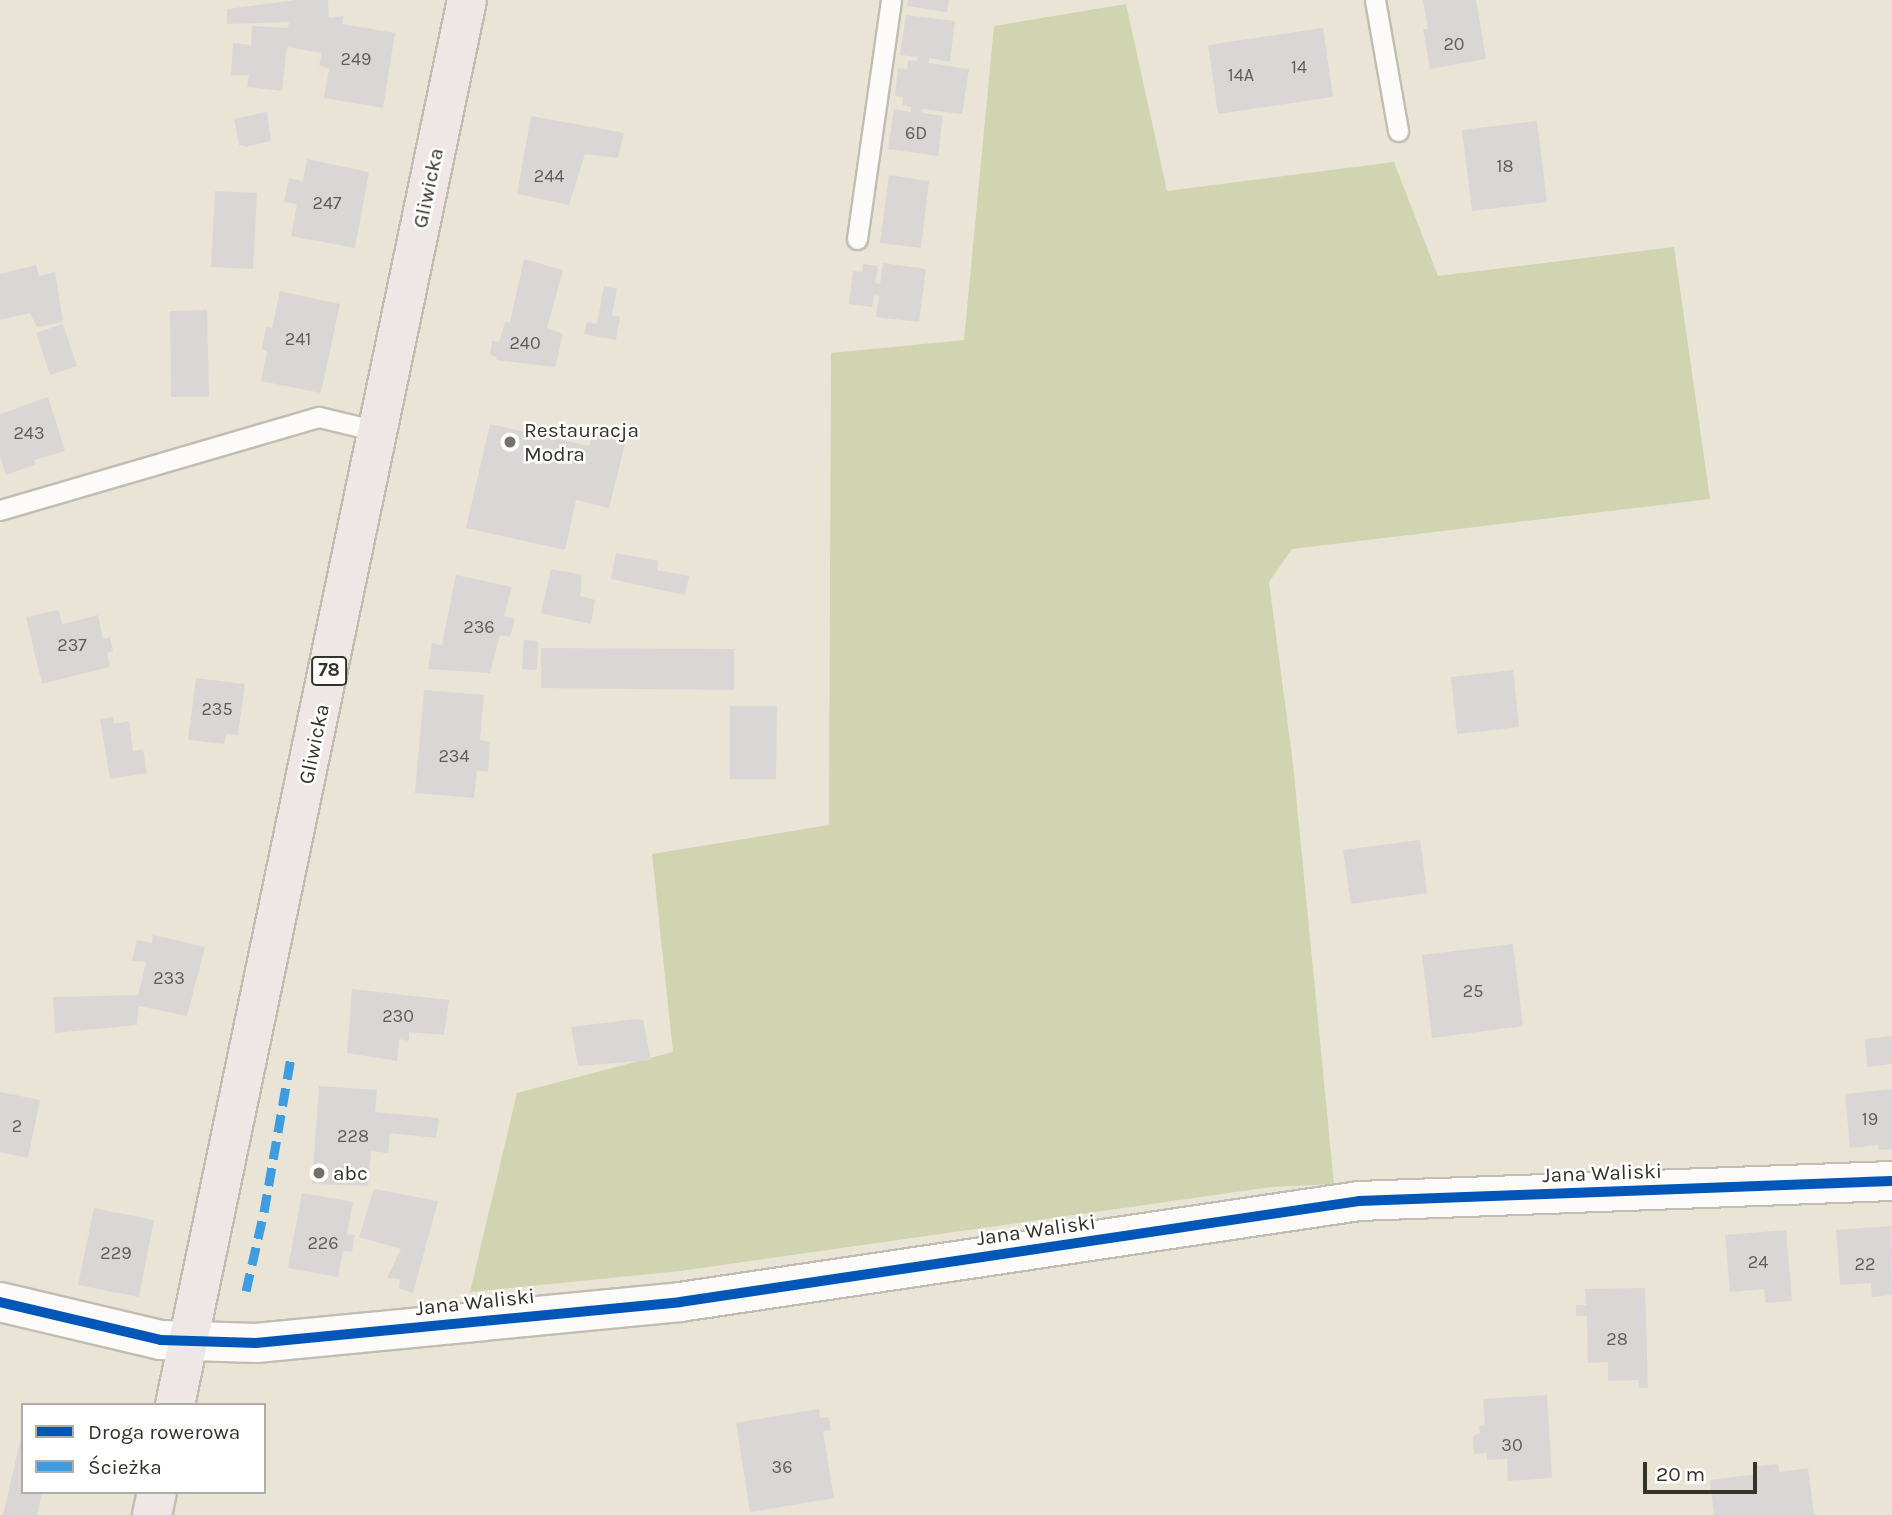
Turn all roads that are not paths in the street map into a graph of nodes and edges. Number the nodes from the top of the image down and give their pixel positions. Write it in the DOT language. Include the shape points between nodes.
graph roads {
  1 [pos="467,0"];
  2 [pos="891,0"];
  3 [pos="1375,0"];
  4 [pos="1398,131"];
  5 [pos="857,239"];
  6 [pos="377,431"];
  7 [pos="0,510"];
  8 [pos="1892,1181"];
  9 [pos="0,1302"];
  10 [pos="189,1341"];
  11 [pos="175,1403"];
  12 [pos="157,1494"];
  13 [pos="152,1515"];
  1 -- 6 [label="main road, Gliwicka / 78"];
  2 -- 5 [label="lane"];
  3 -- 4 [label="lane"];
  6 -- 7 [label="lane" via="319,417"];
  6 -- 10 [label="main road, Gliwicka / 78"];
  8 -- 10 [label="street, Jana Waliski" via="1359,1202 680,1302 256,1343"];
  9 -- 10 [label="street, Jana Waliski" via="162,1340"];
  10 -- 11 [label="main road, Gliwicka / 78"];
  12 -- 13 [label="main road"];
}
